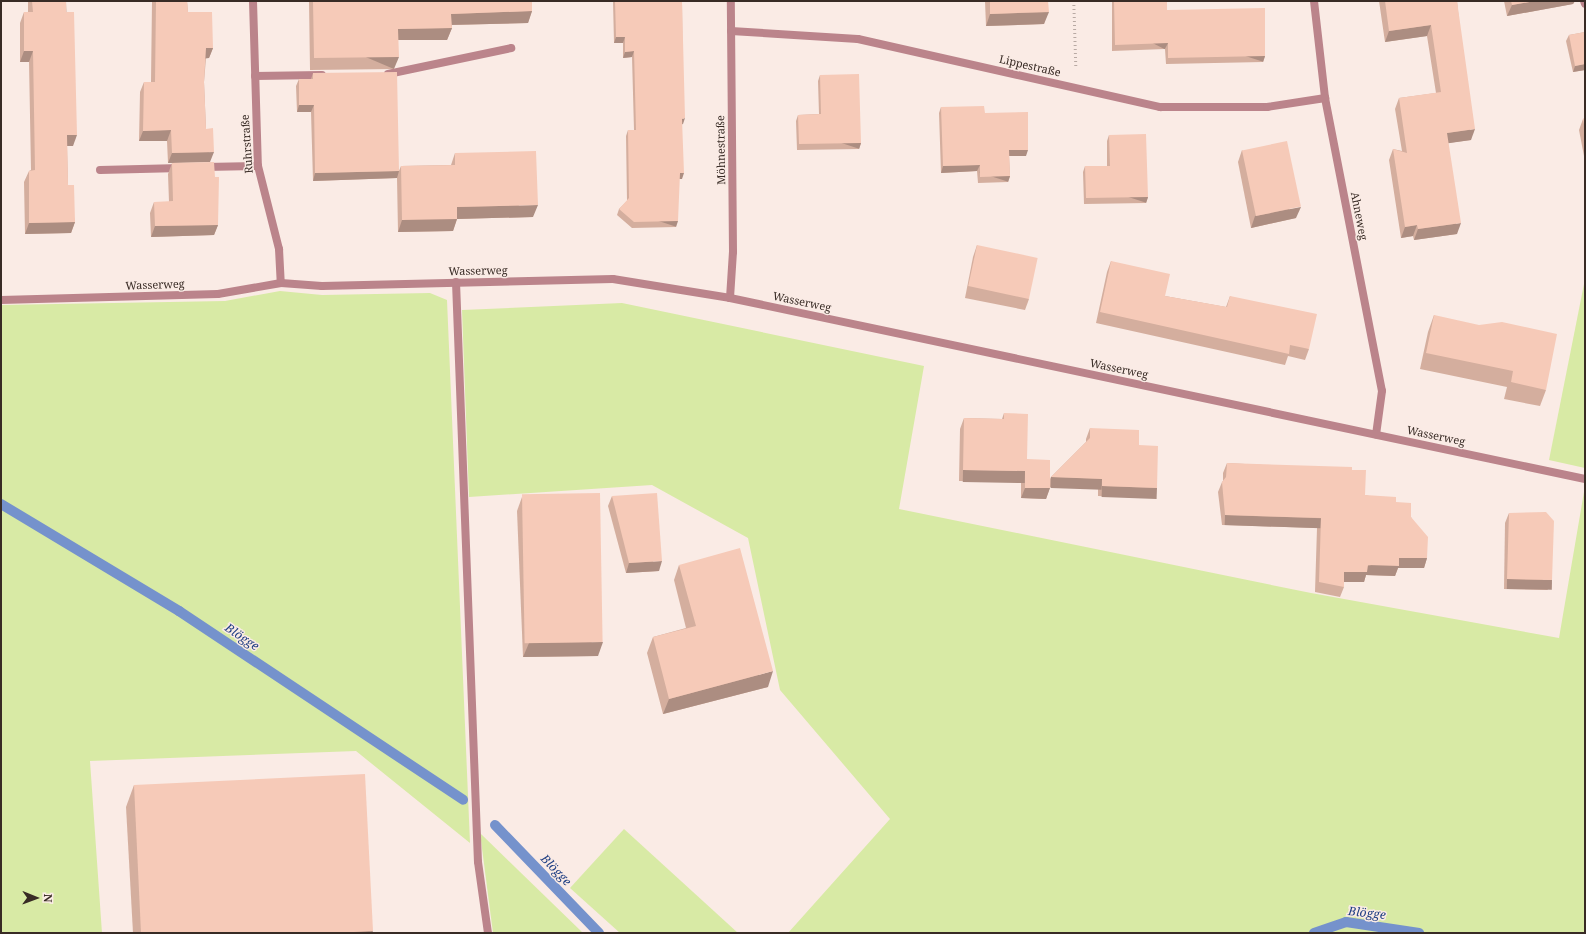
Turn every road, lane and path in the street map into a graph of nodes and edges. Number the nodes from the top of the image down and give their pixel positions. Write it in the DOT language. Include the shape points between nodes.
graph roads {
  1 [pos="253,1"];
  2 [pos="731,1"];
  3 [pos="1074,1"];
  4 [pos="1314,1"];
  5 [pos="1584,1"];
  6 [pos="1585,4"];
  7 [pos="731,31"];
  8 [pos="511,48"];
  9 [pos="378,74"];
  10 [pos="332,75"];
  11 [pos="255,76"];
  12 [pos="1076,88"];
  13 [pos="1325,98"];
  14 [pos="258,166"];
  15 [pos="100,170"];
  16 [pos="456,282"];
  17 [pos="281,284"];
  18 [pos="730,298"];
  19 [pos="1,300"];
  20 [pos="1376,435"];
  21 [pos="1585,479"];
  22 [pos="488,933"];
  1 -- 11 [label="street, Ruhrstraße"];
  2 -- 7 [label="street, Möhnestraße"];
  3 -- 12 [label="path"];
  4 -- 13 [label="street, Ahneweg"];
  5 -- 6 [label="street"];
  7 -- 12 [label="street, Lippestraße" via="858,39"];
  7 -- 18 [label="street, Möhnestraße" via="733,252"];
  8 -- 9 [label="street" via="401,74"];
  10 -- 11 [label="street"];
  11 -- 14 [label="street, Ruhrstraße"];
  12 -- 13 [label="street, Lippestraße" via="1160,107 1267,107"];
  13 -- 20 [label="street, Ahneweg" via="1382,391"];
  14 -- 15 [label="street"];
  14 -- 17 [label="street, Ruhrstraße" via="278,249"];
  16 -- 17 [label="street, Wasserweg" via="322,286"];
  16 -- 18 [label="street, Wasserweg" via="613,279"];
  16 -- 22 [label="street" via="477,846"];
  17 -- 19 [label="street, Wasserweg" via="218,294"];
  18 -- 20 [label="street, Wasserweg"];
  20 -- 21 [label="street, Wasserweg"];
}
